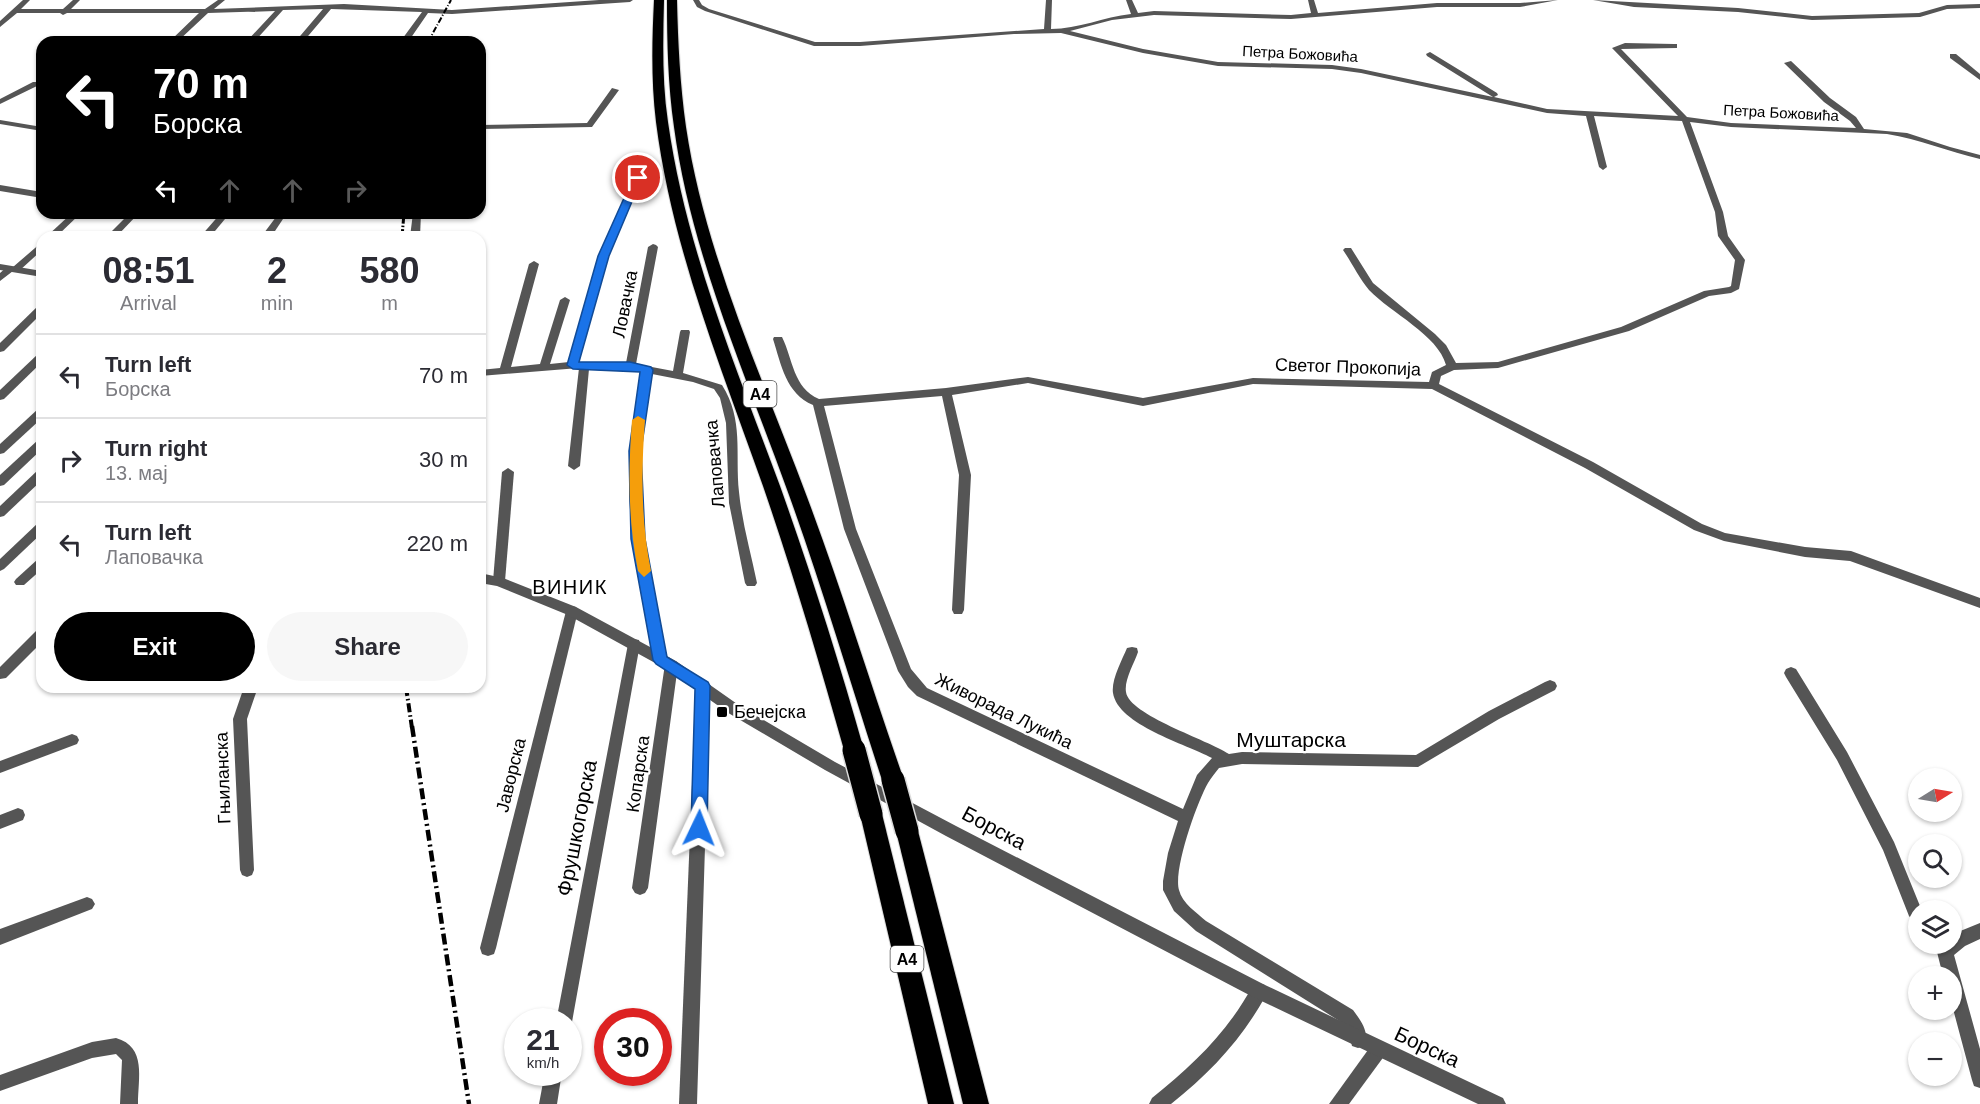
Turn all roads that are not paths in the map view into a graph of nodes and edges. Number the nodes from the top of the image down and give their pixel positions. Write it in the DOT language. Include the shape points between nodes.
graph roads {
  1 [pos="27,0"];
  2 [pos="77,0"];
  3 [pos="222,0"];
  4 [pos="630,0"];
  5 [pos="659,0"];
  6 [pos="672,0"];
  7 [pos="696,0"];
  8 [pos="1049,0"];
  9 [pos="1129,0"];
  10 [pos="1311,0"];
  11 [pos="1445,0"];
  12 [pos="1555,0"];
  13 [pos="1596,0"];
  14 [pos="1437,5"];
  15 [pos="329,6"];
  16 [pos="1980,6"];
  17 [pos="281,8"];
  18 [pos="15,11"];
  19 [pos="206,11"];
  20 [pos="426,11"];
  21 [pos="63,13"];
  22 [pos="1135,15"];
  23 [pos="1315,15"];
  24 [pos="0,25"];
  25 [pos="1047,31"];
  26 [pos="1061,31"];
  27 [pos="179,36"];
  28 [pos="255,36"];
  29 [pos="304,36"];
  30 [pos="408,36"];
  31 [pos="1674,46"];
  32 [pos="1430,54"];
  33 [pos="1953,56"];
  34 [pos="1788,63"];
  35 [pos="1980,78"];
  36 [pos="36,84"];
  37 [pos="615,90"];
  38 [pos="1502,100"];
  39 [pos="0,102"];
  40 [pos="1590,114"];
  41 [pos="1685,119"];
  42 [pos="0,122"];
  43 [pos="486,127"];
  44 [pos="36,128"];
  45 [pos="1862,131"];
  46 [pos="1980,157"];
  47 [pos="1603,167"];
  48 [pos="638,178"];
  49 [pos="0,188"];
  50 [pos="36,194"];
  51 [pos="70,219"];
  52 [pos="129,219"];
  53 [pos="221,219"];
  54 [pos="58,231"];
  55 [pos="117,231"];
  56 [pos="210,231"];
  57 [pos="653,247"];
  58 [pos="36,249"];
  59 [pos="1348,250"];
  60 [pos="534,264"];
  61 [pos="9,268"];
  62 [pos="36,273"];
  63 [pos="0,278"];
  64 [pos="565,300"];
  65 [pos="36,313"];
  66 [pos="685,332"];
  67 [pos="778,339"];
  68 [pos="0,349"];
  69 [pos="36,362"];
  70 [pos="573,365"];
  71 [pos="585,366"];
  72 [pos="630,366"];
  73 [pos="544,367"];
  74 [pos="1452,367"];
  75 [pos="505,370"];
  76 [pos="647,370"];
  77 [pos="486,373"];
  78 [pos="677,375"];
  79 [pos="1434,386"];
  80 [pos="946,392"];
  81 [pos="0,396"];
  82 [pos="818,403"];
  83 [pos="36,417"];
  84 [pos="36,449"];
  85 [pos="0,450"];
  86 [pos="574,466"];
  87 [pos="508,472"];
  88 [pos="36,479"];
  89 [pos="0,482"];
  90 [pos="0,513"];
  91 [pos="36,532"];
  92 [pos="0,566"];
  93 [pos="36,567"];
  94 [pos="486,579"];
  95 [pos="499,581"];
  96 [pos="20,582"];
  97 [pos="751,584"];
  98 [pos="1980,603"];
  99 [pos="958,610"];
  100 [pos="572,611"];
  101 [pos="36,640"];
  102 [pos="634,644"];
  103 [pos="1132,652"];
  104 [pos="666,663"];
  105 [pos="1791,673"];
  106 [pos="1,674"];
  107 [pos="703,686"];
  108 [pos="1550,686"];
  109 [pos="249,693"];
  110 [pos="72,740"];
  111 [pos="1227,761"];
  112 [pos="0,767"];
  113 [pos="18,815"];
  114 [pos="1186,818"];
  115 [pos="0,822"];
  116 [pos="247,870"];
  117 [pos="640,888"];
  118 [pos="1910,900"];
  119 [pos="87,904"];
  120 [pos="1980,931"];
  121 [pos="0,937"];
  122 [pos="1962,939"];
  123 [pos="488,948"];
  124 [pos="1259,991"];
  125 [pos="567,1008"];
  126 [pos="1962,1016"];
  127 [pos="1358,1040"];
  128 [pos="1379,1049"];
  129 [pos="1980,1080"];
  130 [pos="0,1083"];
  131 [pos="551,1086"];
  132 [pos="129,1104"];
  133 [pos="548,1104"];
  134 [pos="688,1104"];
  135 [pos="941,1104"];
  136 [pos="976,1104"];
  137 [pos="1158,1104"];
  138 [pos="1338,1104"];
  139 [pos="1497,1104"];
  1 -- 18 [label="street"];
  2 -- 21 [label="street"];
  3 -- 19 [label="street"];
  4 -- 20 [label="street"];
  5 -- 135 [label="highway, A4, bridge" via="659,104 677,198 706,298 825,648 871,814"];
  6 -- 136 [label="highway, A4, bridge" via="670,50 675,101 699,222 812,535 893,780"];
  7 -- 25 [label="street, Петра Божовића" via="707,10 814,44"];
  8 -- 25 [label="street"];
  9 -- 22 [label="street"];
  10 -- 23 [label="street"];
  11 -- 14 [label="street"];
  12 -- 14 [label="street" via="1520,5"];
  13 -- 16 [label="street" via="1812,18 1913,16 1947,7"];
  14 -- 23 [label="street"];
  15 -- 17 [label="street"];
  15 -- 20 [label="street"];
  15 -- 29 [label="street"];
  17 -- 19 [label="street"];
  17 -- 28 [label="street"];
  18 -- 21 [label="street"];
  18 -- 24 [label="street"];
  19 -- 21 [label="street"];
  19 -- 27 [label="street"];
  20 -- 30 [label="street"];
  22 -- 23 [label="street"];
  22 -- 26 [label="street"];
  25 -- 26 [label="street, Петра Божовића"];
  26 -- 38 [label="street, Петра Божовића" via="1187,60 1332,67"];
  31 -- 41 [label="street" via="1616,48"];
  32 -- 38 [label="street"];
  33 -- 35 [label="street"];
  34 -- 45 [label="street"];
  36 -- 39 [label="street"];
  37 -- 43 [label="street" via="589,125"];
  38 -- 40 [label="street, Петра Божовића" via="1547,111"];
  40 -- 41 [label="street, Петра Божовића"];
  40 -- 47 [label="street"];
  41 -- 45 [label="street, Петра Божовића"];
  41 -- 74 [label="street" via="1719,212 1723,236 1740,260 1736,287 1707,294 1625,329 1498,365"];
  42 -- 44 [label="street"];
  45 -- 46 [label="street, Петра Божовића" via="1907,135"];
  48 -- 70 [label="street" via="603,256"];
  49 -- 50 [label="street"];
  51 -- 54 [label="street"];
  52 -- 55 [label="street"];
  53 -- 56 [label="street"];
  57 -- 72 [label="street, Ловачка"];
  58 -- 61 [label="street"];
  59 -- 74 [label="street" via="1373,289 1430,335 1450,358"];
  60 -- 75 [label="street"];
  61 -- 62 [label="street"];
  61 -- 63 [label="street"];
  64 -- 73 [label="street"];
  65 -- 68 [label="street"];
  66 -- 78 [label="street"];
  67 -- 82 [label="street" via="795,385 804,397"];
  69 -- 81 [label="street"];
  70 -- 71 [label="street, Лаповачка"];
  70 -- 73 [label="street, Лаповачка"];
  71 -- 72 [label="street, Лаповачка"];
  71 -- 86 [label="street"];
  72 -- 76 [label="street, Лаповачка"];
  73 -- 75 [label="street, Лаповачка"];
  74 -- 79 [label="street" via="1436,374"];
  75 -- 77 [label="street, Лаповачка"];
  76 -- 78 [label="street, Лаповачка"];
  76 -- 104 [label="street, Копарска" via="635,451 635,495 638,539"];
  78 -- 97 [label="street, Лаповачка" via="717,385 725,398 730,422 732,489"];
  79 -- 80 [label="street, Светог Прокопија" via="1253,381 1143,402 1028,380"];
  79 -- 98 [label="street, Светог Прокопија" via="1589,465 1698,527 1736,539 1851,556"];
  80 -- 82 [label="street, Светог Прокопија"];
  80 -- 99 [label="street" via="965,475"];
  82 -- 114 [label="street, Живорада Лукића" via="850,530 913,683 922,692"];
  83 -- 85 [label="street"];
  84 -- 89 [label="street"];
  87 -- 95 [label="street"];
  88 -- 90 [label="street"];
  91 -- 92 [label="street"];
  93 -- 96 [label="street"];
  94 -- 95 [label="street, Борска"];
  95 -- 100 [label="street, Борска"];
  100 -- 102 [label="street, Борска"];
  100 -- 123 [label="street, Јаворска"];
  101 -- 106 [label="street"];
  102 -- 104 [label="street, Борска"];
  102 -- 125 [label="street, Фрушкогорска"];
  103 -- 111 [label="street" via="1119,691 1127,709 1211,748"];
  104 -- 107 [label="street, Борска"];
  104 -- 117 [label="street, Копарска"];
  105 -- 118 [label="street" via="1842,756 1889,847"];
  107 -- 124 [label="street, Борска" via="735,710 840,771"];
  107 -- 134 [label="street"];
  108 -- 111 [label="street, Муштарска" via="1418,761"];
  109 -- 116 [label="street, Гњиланска" via="240,719"];
  110 -- 112 [label="street"];
  111 -- 114 [label="street, Муштарска" via="1215,763 1201,781"];
  113 -- 115 [label="street"];
  114 -- 127 [label="street, Муштарска" via="1170,883 1179,906 1201,927 1347,1016 1356,1027"];
  119 -- 121 [label="street"];
  120 -- 122 [label="street"];
  124 -- 127 [label="street, Борска"];
  124 -- 137 [label="street" via="1248,1014 1209,1063"];
  126 -- 129 [label="street"];
  127 -- 128 [label="street, Борска"];
  128 -- 138 [label="street"];
  128 -- 139 [label="street, Борска"];
  130 -- 132 [label="street" via="92,1050 117,1046 130,1057"];
  131 -- 133 [label="street"];
}
